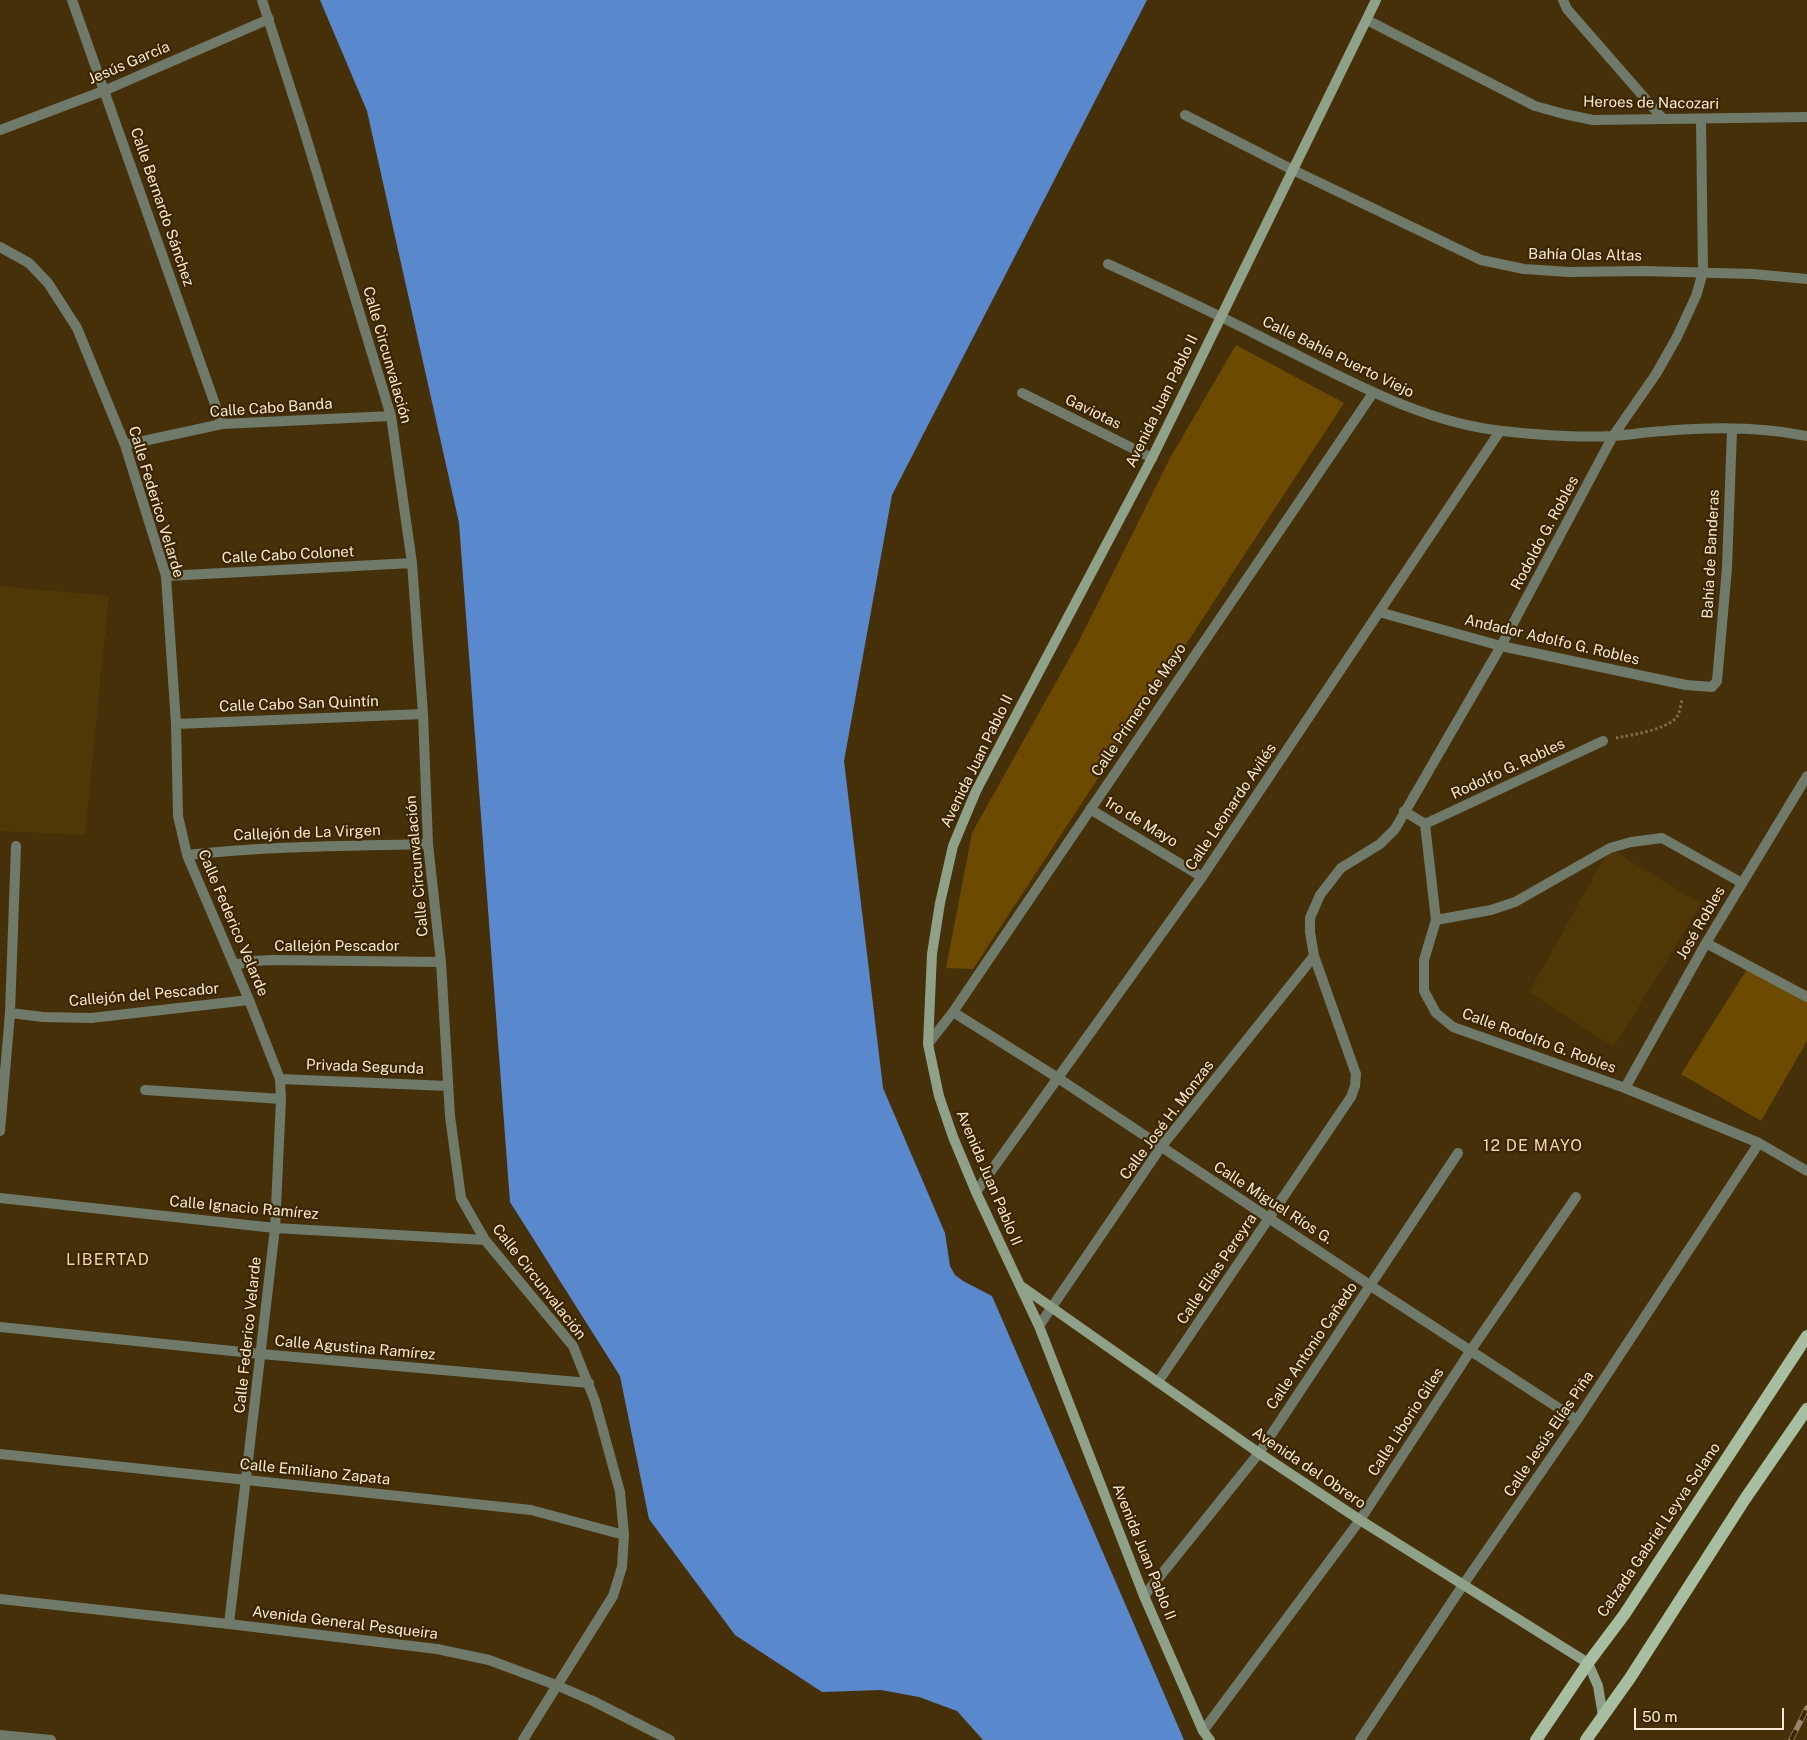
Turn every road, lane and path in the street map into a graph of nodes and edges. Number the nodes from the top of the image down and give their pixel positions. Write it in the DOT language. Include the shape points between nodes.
graph roads {
  1 [pos="72,0"];
  2 [pos="262,0"];
  3 [pos="1376,0"];
  4 [pos="1562,0"];
  5 [pos="269,19"];
  6 [pos="1367,20"];
  7 [pos="106,90"];
  8 [pos="1185,116"];
  9 [pos="1807,118"];
  10 [pos="1663,120"];
  11 [pos="1701,120"];
  12 [pos="0,130"];
  13 [pos="1293,170"];
  14 [pos="0,247"];
  15 [pos="1108,264"];
  16 [pos="1703,272"];
  17 [pos="1807,279"];
  18 [pos="1220,316"];
  19 [pos="1373,392"];
  20 [pos="1022,393"];
  21 [pos="391,416"];
  22 [pos="222,424"];
  23 [pos="1732,430"];
  24 [pos="1500,431"];
  25 [pos="1613,436"];
  26 [pos="1807,436"];
  27 [pos="125,445"];
  28 [pos="1152,458"];
  29 [pos="412,563"];
  30 [pos="166,576"];
  31 [pos="1379,612"];
  32 [pos="1501,646"];
  33 [pos="1717,681"];
  34 [pos="1686,685"];
  35 [pos="423,714"];
  36 [pos="176,724"];
  37 [pos="1603,741"];
  38 [pos="1807,776"];
  39 [pos="1090,809"];
  40 [pos="1404,811"];
  41 [pos="1425,824"];
  42 [pos="428,844"];
  43 [pos="16,846"];
  44 [pos="187,855"];
  45 [pos="1202,877"];
  46 [pos="1742,883"];
  47 [pos="1436,920"];
  48 [pos="1706,943"];
  49 [pos="1314,956"];
  50 [pos="440,962"];
  51 [pos="234,965"];
  52 [pos="1807,997"];
  53 [pos="250,1000"];
  54 [pos="953,1012"];
  55 [pos="10,1013"];
  56 [pos="928,1044"];
  57 [pos="1058,1078"];
  58 [pos="280,1079"];
  59 [pos="448,1086"];
  60 [pos="1624,1088"];
  61 [pos="145,1090"];
  62 [pos="281,1099"];
  63 [pos="0,1131"];
  64 [pos="1759,1143"];
  65 [pos="1161,1147"];
  66 [pos="1458,1153"];
  67 [pos="1807,1171"];
  68 [pos="976,1192"];
  69 [pos="1576,1197"];
  70 [pos="0,1198"];
  71 [pos="1270,1218"];
  72 [pos="275,1228"];
  73 [pos="485,1240"];
  74 [pos="1020,1286"];
  75 [pos="1371,1286"];
  76 [pos="1051,1307"];
  77 [pos="1039,1326"];
  78 [pos="0,1327"];
  79 [pos="1807,1336"];
  80 [pos="1471,1350"];
  81 [pos="261,1354"];
  82 [pos="1158,1382"];
  83 [pos="589,1384"];
  84 [pos="1807,1410"];
  85 [pos="1577,1420"];
  86 [pos="1259,1453"];
  87 [pos="0,1454"];
  88 [pos="246,1480"];
  89 [pos="1360,1520"];
  90 [pos="624,1535"];
  91 [pos="1463,1585"];
  92 [pos="1144,1596"];
  93 [pos="0,1599"];
  94 [pos="228,1624"];
  95 [pos="1588,1662"];
  96 [pos="556,1685"];
  97 [pos="1603,1716"];
  98 [pos="1203,1730"];
  99 [pos="0,1735"];
  100 [pos="13,1738"];
  101 [pos="50,1740"];
  102 [pos="523,1740"];
  103 [pos="670,1740"];
  104 [pos="1210,1740"];
  105 [pos="1360,1740"];
  106 [pos="1536,1740"];
  107 [pos="1586,1740"];
  1 -- 7 [label="street, Calle Bernardo Sánchez"];
  2 -- 5 [label="street, Calle Circunvalación"];
  3 -- 6 [label="main road, Avenida Juan Pablo II"];
  4 -- 10 [label="street"];
  5 -- 7 [label="street, Jesús García"];
  5 -- 21 [label="street, Calle Circunvalación"];
  6 -- 10 [label="street, Heroes de Nacozari" via="1535,106 1593,120"];
  6 -- 13 [label="main road, Avenida Juan Pablo II"];
  7 -- 12 [label="street, Jesús García"];
  7 -- 22 [label="street, Calle Bernardo Sánchez"];
  8 -- 13 [label="street, Bahía Olas Altas"];
  9 -- 11 [label="street, Heroes de Nacozari"];
  10 -- 11 [label="street, Heroes de Nacozari"];
  11 -- 16 [label="street, Rodoldo G. Robles"];
  13 -- 16 [label="street, Bahía Olas Altas" via="1481,260 1524,269 1569,272"];
  13 -- 18 [label="main road, Avenida Juan Pablo II"];
  14 -- 27 [label="street, Calle Federico Velarde" via="30,263 48,282 77,328"];
  15 -- 18 [label="street, Calle Bahía Puerto Viejo"];
  16 -- 17 [label="street, Bahía Olas Altas"];
  16 -- 25 [label="street, Rodoldo G. Robles" via="1677,337"];
  18 -- 19 [label="street, Calle Bahía Puerto Viejo"];
  18 -- 28 [label="main road, Avenida Juan Pablo II"];
  19 -- 24 [label="street, Calle Bahía Puerto Viejo" via="1417,411"];
  19 -- 39 [label="street, Calle Primero de Mayo"];
  20 -- 28 [label="street, Gaviotas"];
  21 -- 22 [label="street, Calle Cabo Banda"];
  21 -- 29 [label="street, Calle Circunvalación"];
  22 -- 27 [label="street, Calle Cabo Banda"];
  23 -- 25 [label="street, Calle Bahía Puerto Viejo" via="1665,430"];
  23 -- 26 [label="street, Calle Bahía Puerto Viejo" via="1783,431"];
  23 -- 33 [label="street, Bahía de Banderas" via="1727,568"];
  24 -- 25 [label="street, Calle Bahía Puerto Viejo" via="1569,437"];
  24 -- 31 [label="street, Calle Leonardo Avilés"];
  25 -- 32 [label="street, Rodoldo G. Robles"];
  27 -- 30 [label="street, Calle Federico Velarde"];
  28 -- 56 [label="main road, Avenida Juan Pablo II" via="976,791 953,846 932,954"];
  29 -- 30 [label="street, Calle Cabo Colonet"];
  29 -- 35 [label="street, Calle Circunvalación"];
  30 -- 36 [label="street, Calle Federico Velarde"];
  31 -- 32 [label="street, Andador Adolfo G. Robles"];
  31 -- 45 [label="street, Calle Leonardo Avilés"];
  32 -- 34 [label="street, Andador Adolfo G. Robles"];
  32 -- 40 [label="street, Rodoldo G. Robles"];
  33 -- 34 [label="street, Andador Adolfo G. Robles" via="1708,688"];
  34 -- 37 [label="path" via="1675,719 1647,732"];
  35 -- 36 [label="street, Calle Cabo San Quintín"];
  35 -- 42 [label="street, Calle Circunvalación"];
  36 -- 44 [label="street, Calle Federico Velarde" via="178,816"];
  37 -- 41 [label="street, Rodolfo G. Robles"];
  38 -- 46 [label="street, José Robles"];
  39 -- 45 [label="street, 1ro de Mayo"];
  39 -- 54 [label="street, Calle Primero de Mayo"];
  40 -- 41 [label="street"];
  40 -- 49 [label="street, Rodoldo G. Robles" via="1395,829 1380,844 1341,868 1320,895 1310,918"];
  41 -- 47 [label="street, Calle Rodolfo G. Robles"];
  42 -- 44 [label="street, Callejón de La Virgen" via="295,847"];
  42 -- 50 [label="street, Calle Circunvalación"];
  43 -- 55 [label="street"];
  44 -- 51 [label="street, Calle Federico Velarde"];
  45 -- 57 [label="street, Calle Leonardo Avilés"];
  46 -- 47 [label="street" via="1662,838 1610,848 1515,902"];
  46 -- 48 [label="street, José Robles"];
  47 -- 60 [label="street, Calle Rodolfo G. Robles" via="1424,960 1424,991 1436,1013 1453,1027"];
  48 -- 52 [label="street"];
  48 -- 60 [label="street, José Robles"];
  49 -- 65 [label="street, Calle José H. Monzas"];
  49 -- 71 [label="street, Calle Elías Pereyra" via="1356,1074 1355,1086 1352,1097"];
  50 -- 51 [label="street, Callejón Pescador" via="273,960"];
  50 -- 59 [label="street, Calle Circunvalación"];
  51 -- 53 [label="street, Calle Federico Velarde"];
  53 -- 55 [label="street, Callejón del Pescador" via="91,1018"];
  53 -- 58 [label="street, Calle Federico Velarde"];
  54 -- 56 [label="street, Calle Primero de Mayo"];
  54 -- 57 [label="street, Calle Miguel Ríos G."];
  55 -- 63 [label="street"];
  56 -- 68 [label="main road, Avenida Juan Pablo II" via="942,1104"];
  57 -- 65 [label="street, Calle Miguel Ríos G."];
  57 -- 68 [label="street, Calle Leonardo Avilés"];
  58 -- 59 [label="street, Privada Segunda"];
  58 -- 62 [label="street, Calle Federico Velarde"];
  59 -- 73 [label="street, Calle Circunvalación" via="461,1198"];
  60 -- 64 [label="street, Calle Rodolfo G. Robles"];
  61 -- 62 [label="street"];
  62 -- 72 [label="street, Calle Federico Velarde"];
  64 -- 67 [label="street, Calle Rodolfo G. Robles"];
  64 -- 85 [label="street, Calle Jesús Elías Piña"];
  65 -- 71 [label="street, Calle Miguel Ríos G."];
  65 -- 76 [label="street, Calle José H. Monzas"];
  66 -- 75 [label="street, Calle Antonio Cañedo"];
  68 -- 74 [label="main road, Avenida Juan Pablo II"];
  69 -- 80 [label="street, Calle Liborio Giles"];
  70 -- 72 [label="street, Calle Ignacio Ramírez"];
  71 -- 75 [label="street, Calle Miguel Ríos G."];
  71 -- 82 [label="street, Calle Elías Pereyra"];
  72 -- 73 [label="street, Calle Ignacio Ramírez"];
  72 -- 81 [label="street, Calle Federico Velarde"];
  73 -- 83 [label="street, Calle Circunvalación" via="573,1346"];
  74 -- 76 [label="main road, Avenida del Obrero"];
  74 -- 77 [label="main road, Avenida Juan Pablo II"];
  75 -- 80 [label="street, Calle Miguel Ríos G."];
  75 -- 86 [label="street, Calle Antonio Cañedo"];
  76 -- 77 [label="street, Calle José H. Monzas"];
  76 -- 82 [label="main road, Avenida del Obrero"];
  77 -- 92 [label="main road, Avenida Juan Pablo II"];
  78 -- 81 [label="street, Calle Agustina Ramírez"];
  79 -- 95 [label="main road, Calzada Gabriel Leyva Solano" via="1624,1614"];
  80 -- 85 [label="street, Calle Miguel Ríos G."];
  80 -- 89 [label="street, Calle Liborio Giles"];
  81 -- 83 [label="street, Calle Agustina Ramírez"];
  81 -- 88 [label="street, Calle Federico Velarde"];
  82 -- 86 [label="main road, Avenida del Obrero"];
  83 -- 90 [label="street, Calle Circunvalación" via="620,1492"];
  84 -- 97 [label="main road"];
  85 -- 91 [label="street, Calle Jesús Elías Piña"];
  86 -- 89 [label="main road, Avenida del Obrero"];
  86 -- 92 [label="street, Calle Antonio Cañedo"];
  87 -- 88 [label="street, Calle Emiliano Zapata"];
  88 -- 90 [label="street, Calle Emiliano Zapata" via="530,1510"];
  88 -- 94 [label="street, Calle Federico Velarde"];
  89 -- 91 [label="main road, Avenida del Obrero"];
  89 -- 98 [label="street, Calle Liborio Giles"];
  90 -- 96 [label="street, Calle Circunvalación" via="622,1567 613,1596"];
  91 -- 95 [label="main road, Avenida del Obrero"];
  91 -- 105 [label="street, Calle Jesús Elías Piña"];
  92 -- 98 [label="main road, Avenida Juan Pablo II"];
  93 -- 94 [label="street, Avenida General Pesqueira"];
  94 -- 96 [label="street, Avenida General Pesqueira" via="436,1648 489,1660"];
  95 -- 97 [label="main road" via="1598,1686"];
  95 -- 106 [label="main road, Calzada Gabriel Leyva Solano"];
  96 -- 102 [label="street, Calle Circunvalación"];
  96 -- 103 [label="street, Avenida General Pesqueira"];
  97 -- 107 [label="main road"];
  98 -- 104 [label="main road, Avenida Juan Pablo II"];
  99 -- 100 [label="street"];
  100 -- 101 [label="street"];
}
